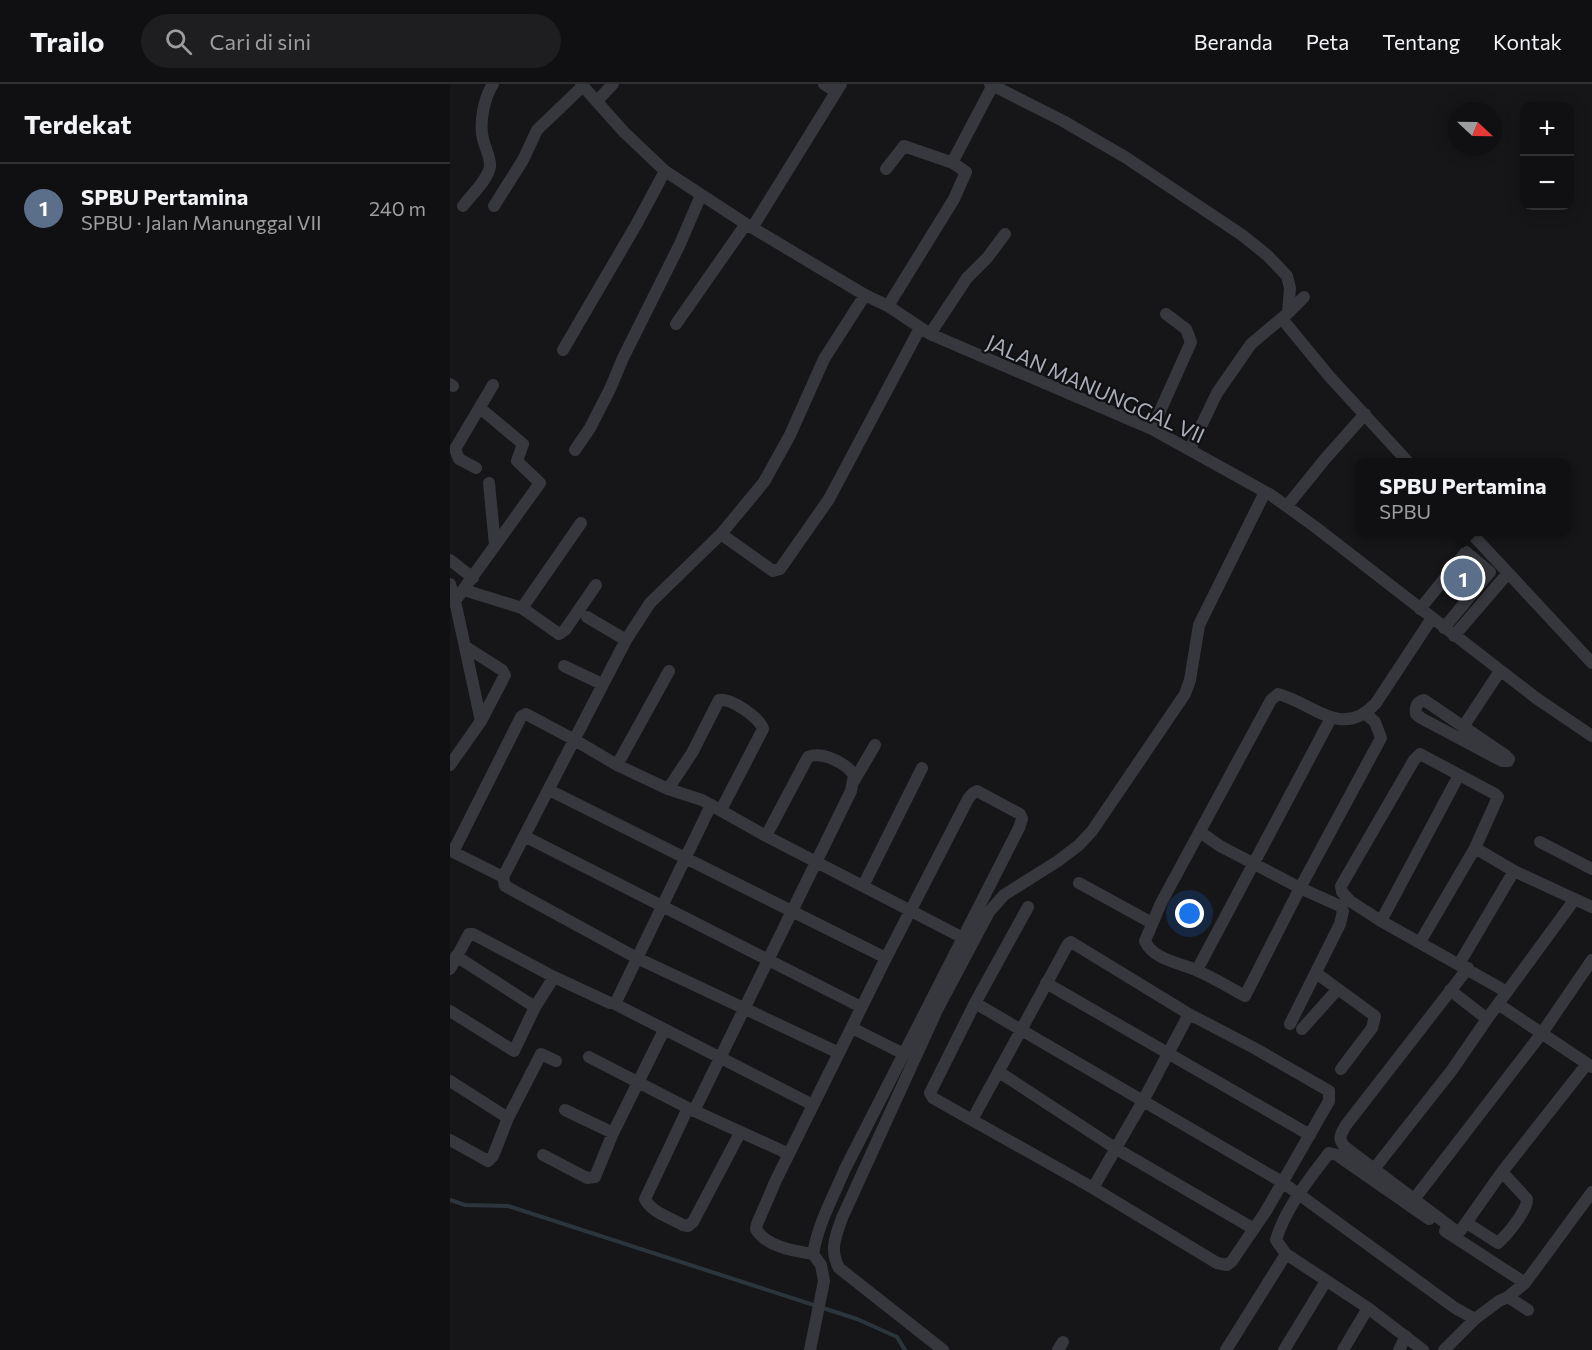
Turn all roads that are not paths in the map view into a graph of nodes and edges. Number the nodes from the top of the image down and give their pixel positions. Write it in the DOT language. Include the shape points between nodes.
graph roads {
  1 [pos="493,84"];
  2 [pos="613,84"];
  3 [pos="824,84"];
  4 [pos="582,85"];
  5 [pos="991,85"];
  6 [pos="839,88"];
  7 [pos="597,101"];
  8 [pos="952,163"];
  9 [pos="886,169"];
  10 [pos="665,171"];
  11 [pos="701,195"];
  12 [pos="463,206"];
  13 [pos="494,206"];
  14 [pos="749,226"];
  15 [pos="1005,234"];
  16 [pos="865,295"];
  17 [pos="1304,297"];
  18 [pos="888,306"];
  19 [pos="1166,314"];
  20 [pos="1286,317"];
  21 [pos="676,324"];
  22 [pos="925,331"];
  23 [pos="563,350"];
  24 [pos="493,385"];
  25 [pos="480,408"];
  26 [pos="1365,414"];
  27 [pos="1152,429"];
  28 [pos="1190,449"];
  29 [pos="575,450"];
  30 [pos="1404,458"];
  31 [pos="476,468"];
  32 [pos="489,483"];
  33 [pos="1265,492"];
  34 [pos="1287,506"];
  35 [pos="581,523"];
  36 [pos="721,534"];
  37 [pos="1475,536"];
  38 [pos="495,545"];
  39 [pos="450,560"];
  40 [pos="1508,573"];
  41 [pos="473,578"];
  42 [pos="450,584"];
  43 [pos="596,585"];
  44 [pos="464,590"];
  45 [pos="456,601"];
  46 [pos="522,608"];
  47 [pos="1420,609"];
  48 [pos="587,617"];
  49 [pos="1432,618"];
  50 [pos="1449,632"];
  51 [pos="626,640"];
  52 [pos="466,647"];
  53 [pos="1592,663"];
  54 [pos="564,666"];
  55 [pos="669,671"];
  56 [pos="1500,671"];
  57 [pos="602,684"];
  58 [pos="1366,714"];
  59 [pos="1331,718"];
  60 [pos="481,721"];
  61 [pos="1463,727"];
  62 [pos="1592,736"];
  63 [pos="573,739"];
  64 [pos="874,745"];
  65 [pos="450,765"];
  66 [pos="617,765"];
  67 [pos="922,768"];
  68 [pos="1459,775"];
  69 [pos="854,781"];
  70 [pos="668,789"];
  71 [pos="549,790"];
  72 [pos="716,807"];
  73 [pos="1200,832"];
  74 [pos="524,836"];
  75 [pos="766,836"];
  76 [pos="1540,842"];
  77 [pos="1475,848"];
  78 [pos="685,857"];
  79 [pos="1255,862"];
  80 [pos="818,863"];
  81 [pos="1592,869"];
  82 [pos="1514,871"];
  83 [pos="503,877"];
  84 [pos="1079,883"];
  85 [pos="863,886"];
  86 [pos="1300,888"];
  87 [pos="1575,899"];
  88 [pos="661,907"];
  89 [pos="1028,907"];
  90 [pos="1592,907"];
  91 [pos="911,910"];
  92 [pos="794,911"];
  93 [pos="1381,921"];
  94 [pos="1152,923"];
  95 [pos="968,940"];
  96 [pos="1420,942"];
  97 [pos="456,956"];
  98 [pos="638,958"];
  99 [pos="886,958"];
  100 [pos="1592,960"];
  101 [pos="769,961"];
  102 [pos="1463,966"];
  103 [pos="450,969"];
  104 [pos="1197,970"];
  105 [pos="1316,973"];
  106 [pos="554,976"];
  107 [pos="1046,983"];
  108 [pos="1337,990"];
  109 [pos="1450,990"];
  110 [pos="1507,992"];
  111 [pos="613,1003"];
  112 [pos="975,1003"];
  113 [pos="1498,1004"];
  114 [pos="536,1007"];
  115 [pos="861,1007"];
  116 [pos="746,1009"];
  117 [pos="450,1011"];
  118 [pos="1189,1014"];
  119 [pos="1487,1019"];
  120 [pos="1290,1024"];
  121 [pos="852,1028"];
  122 [pos="1023,1029"];
  123 [pos="1302,1029"];
  124 [pos="664,1030"];
  125 [pos="1542,1033"];
  126 [pos="839,1053"];
  127 [pos="904,1054"];
  128 [pos="1168,1054"];
  129 [pos="589,1057"];
  130 [pos="721,1060"];
  131 [pos="556,1061"];
  132 [pos="1589,1066"];
  133 [pos="1341,1069"];
  134 [pos="999,1072"];
  135 [pos="450,1081"];
  136 [pos="638,1083"];
  137 [pos="1143,1101"];
  138 [pos="813,1105"];
  139 [pos="565,1110"];
  140 [pos="691,1110"];
  141 [pos="508,1118"];
  142 [pos="972,1120"];
  143 [pos="740,1132"];
  144 [pos="613,1133"];
  145 [pos="1310,1135"];
  146 [pos="450,1140"];
  147 [pos="1115,1148"];
  148 [pos="789,1154"];
  149 [pos="543,1155"];
  150 [pos="1374,1169"];
  151 [pos="1502,1172"];
  152 [pos="1282,1182"];
  153 [pos="1093,1188"];
  154 [pos="1592,1192"];
  155 [pos="1300,1194"];
  156 [pos="1415,1198"];
  157 [pos="1467,1223"];
  158 [pos="1254,1229"];
  159 [pos="813,1254"];
  160 [pos="1286,1254"];
  161 [pos="1326,1281"];
  162 [pos="1525,1283"];
  163 [pos="1508,1297"];
  164 [pos="1368,1308"];
  165 [pos="1528,1310"];
  166 [pos="1475,1319"];
  167 [pos="1406,1336"];
  168 [pos="810,1350"];
  169 [pos="943,1350"];
  170 [pos="1226,1350"];
  171 [pos="1284,1350"];
  172 [pos="1343,1350"];
  173 [pos="1399,1350"];
  174 [pos="1423,1350"];
  175 [pos="1444,1350"];
  1 -- 12 [label="street" via="487,93 482,125 489,169"];
  2 -- 7 [label="street"];
  3 -- 6 [label="street"];
  4 -- 7 [label="street, JALAN MANUNGGAL VII"];
  4 -- 13 [label="street" via="537,130"];
  5 -- 8 [label="street"];
  5 -- 20 [label="street" via="1125,157 1242,235 1287,276 1290,288"];
  6 -- 14 [label="street"];
  7 -- 10 [label="street, JALAN MANUNGGAL VII"];
  8 -- 9 [label="street" via="904,146"];
  8 -- 18 [label="street" via="964,169 965,176"];
  10 -- 11 [label="street, JALAN MANUNGGAL VII"];
  10 -- 23 [label="street"];
  11 -- 14 [label="street, JALAN MANUNGGAL VII"];
  11 -- 29 [label="street" via="610,389"];
  14 -- 16 [label="street, JALAN MANUNGGAL VII"];
  14 -- 21 [label="street"];
  15 -- 22 [label="street"];
  16 -- 18 [label="street, JALAN MANUNGGAL VII"];
  16 -- 36 [label="street" via="824,359 769,475"];
  17 -- 20 [label="street"];
  18 -- 22 [label="street, JALAN MANUNGGAL VII"];
  19 -- 27 [label="street" via="1186,329 1191,342"];
  20 -- 26 [label="street" via="1329,376"];
  20 -- 28 [label="street" via="1246,351 1217,393"];
  22 -- 27 [label="street, JALAN MANUNGGAL VII"];
  22 -- 36 [label="street" via="829,500 780,569 773,571"];
  24 -- 25 [label="street"];
  25 -- 31 [label="street" via="455,449 459,459"];
  25 -- 38 [label="street" via="523,444 516,461 540,483"];
  26 -- 30 [label="street"];
  26 -- 34 [label="street"];
  27 -- 28 [label="street, JALAN MANUNGGAL VII"];
  28 -- 33 [label="street, JALAN MANUNGGAL VII"];
  32 -- 38 [label="street"];
  33 -- 34 [label="street, JALAN MANUNGGAL VII"];
  33 -- 95 [label="street" via="1199,626 1190,680 1177,708 1092,831 1058,861 996,902"];
  34 -- 47 [label="street, JALAN MANUNGGAL VII"];
  35 -- 46 [label="street"];
  36 -- 51 [label="street" via="650,603"];
  37 -- 40 [label="street"];
  38 -- 41 [label="street"];
  39 -- 41 [label="street"];
  40 -- 50 [label="street"];
  40 -- 53 [label="street"];
  41 -- 44 [label="street"];
  42 -- 45 [label="street"];
  43 -- 46 [label="street" via="559,634"];
  44 -- 45 [label="street"];
  44 -- 46 [label="street"];
  45 -- 52 [label="street"];
  47 -- 49 [label="street, JALAN MANUNGGAL VII"];
  47 -- 50 [label="street" via="1466,552 1490,572"];
  48 -- 51 [label="street"];
  49 -- 50 [label="street, JALAN MANUNGGAL VII"];
  49 -- 58 [label="street"];
  50 -- 56 [label="street, JALAN MANUNGGAL VII"];
  51 -- 57 [label="street"];
  52 -- 60 [label="street"];
  52 -- 60 [label="street" via="505,674"];
  54 -- 57 [label="street"];
  55 -- 66 [label="street"];
  56 -- 61 [label="street"];
  56 -- 62 [label="street, JALAN MANUNGGAL VII"];
  57 -- 63 [label="street"];
  58 -- 59 [label="street" via="1351,720"];
  58 -- 86 [label="street" via="1375,722 1381,738"];
  59 -- 73 [label="street" via="1287,696 1275,696"];
  59 -- 79 [label="street"];
  60 -- 65 [label="street"];
  61 -- 61 [label="street" via="1505,755 1508,761 1421,718 1416,714 1416,706 1427,701"];
  63 -- 66 [label="street"];
  63 -- 71 [label="street"];
  63 -- 83 [label="street" via="526,714 521,717 453,852"];
  64 -- 69 [label="street"];
  66 -- 70 [label="street"];
  67 -- 85 [label="street"];
  68 -- 77 [label="street" via="1498,797"];
  68 -- 93 [label="street"];
  68 -- 93 [label="street" via="1423,755 1418,756 1341,886 1350,901"];
  69 -- 75 [label="street" via="850,769 841,763 820,755 808,757"];
  69 -- 80 [label="street"];
  70 -- 72 [label="street"];
  70 -- 72 [label="street" via="719,700 729,700 759,721 763,729"];
  71 -- 74 [label="street"];
  71 -- 78 [label="street"];
  72 -- 75 [label="street"];
  72 -- 78 [label="street"];
  73 -- 79 [label="street"];
  73 -- 94 [label="street"];
  74 -- 83 [label="street"];
  74 -- 88 [label="street"];
  75 -- 80 [label="street"];
  76 -- 81 [label="street"];
  77 -- 82 [label="street"];
  77 -- 96 [label="street"];
  78 -- 88 [label="street"];
  78 -- 92 [label="street"];
  79 -- 86 [label="street"];
  79 -- 104 [label="street"];
  80 -- 85 [label="street"];
  80 -- 92 [label="street"];
  82 -- 87 [label="street"];
  82 -- 102 [label="street"];
  83 -- 98 [label="street" via="505,886"];
  84 -- 94 [label="street"];
  85 -- 91 [label="street"];
  86 -- 104 [label="street" via="1245,996"];
  86 -- 105 [label="street" via="1343,911"];
  87 -- 90 [label="street"];
  87 -- 110 [label="street"];
  88 -- 98 [label="street"];
  88 -- 101 [label="street"];
  89 -- 112 [label="street"];
  91 -- 95 [label="street"];
  91 -- 95 [label="street" via="968,799 977,791 984,794 1014,810 1022,819"];
  91 -- 99 [label="street"];
  92 -- 99 [label="street"];
  92 -- 101 [label="street"];
  93 -- 96 [label="street"];
  94 -- 104 [label="street" via="1145,941 1148,948"];
  95 -- 127 [label="street"];
  95 -- 169 [label="street" via="842,1218 833,1251 839,1268"];
  96 -- 102 [label="street"];
  97 -- 103 [label="street"];
  97 -- 106 [label="street" via="469,934 473,934"];
  97 -- 114 [label="street"];
  98 -- 111 [label="street"];
  98 -- 116 [label="street"];
  99 -- 115 [label="street"];
  100 -- 125 [label="street"];
  101 -- 115 [label="street"];
  101 -- 116 [label="street"];
  102 -- 109 [label="street"];
  102 -- 110 [label="street"];
  105 -- 108 [label="street"];
  105 -- 120 [label="street"];
  106 -- 111 [label="street"];
  106 -- 114 [label="street"];
  107 -- 118 [label="street" via="1071,942"];
  107 -- 122 [label="street"];
  107 -- 128 [label="street"];
  108 -- 123 [label="street"];
  108 -- 133 [label="street" via="1372,1012 1375,1018 1372,1028"];
  109 -- 119 [label="street"];
  109 -- 150 [label="street" via="1340,1136 1345,1147"];
  110 -- 113 [label="street"];
  111 -- 124 [label="street"];
  112 -- 122 [label="street"];
  112 -- 142 [label="street" via="930,1093"];
  113 -- 119 [label="street"];
  113 -- 125 [label="street"];
  114 -- 117 [label="street" via="514,1051"];
  115 -- 121 [label="street"];
  116 -- 126 [label="street"];
  116 -- 130 [label="street"];
  118 -- 128 [label="street"];
  118 -- 145 [label="street" via="1328,1089 1329,1101"];
  119 -- 150 [label="street"];
  121 -- 126 [label="street"];
  121 -- 127 [label="street"];
  122 -- 134 [label="street"];
  122 -- 137 [label="street"];
  124 -- 130 [label="street"];
  124 -- 136 [label="street"];
  125 -- 132 [label="street"];
  125 -- 156 [label="street"];
  126 -- 138 [label="street"];
  127 -- 159 [label="street" via="845,1169"];
  128 -- 137 [label="street"];
  128 -- 145 [label="street"];
  129 -- 136 [label="street"];
  130 -- 138 [label="street"];
  130 -- 140 [label="street"];
  131 -- 141 [label="street" via="542,1054"];
  132 -- 151 [label="street"];
  134 -- 142 [label="street"];
  134 -- 147 [label="street"];
  135 -- 141 [label="street"];
  136 -- 140 [label="street"];
  136 -- 144 [label="street"];
  137 -- 147 [label="street"];
  137 -- 152 [label="street"];
  138 -- 148 [label="street"];
  139 -- 144 [label="street"];
  140 -- 143 [label="street"];
  140 -- 143 [label="street" via="645,1199 653,1209 683,1225 693,1222"];
  141 -- 146 [label="street" via="489,1161"];
  142 -- 153 [label="street"];
  143 -- 148 [label="street"];
  144 -- 149 [label="street" via="593,1178"];
  145 -- 152 [label="street"];
  147 -- 153 [label="street"];
  147 -- 158 [label="street"];
  148 -- 159 [label="street" via="756,1229 765,1240"];
  150 -- 156 [label="street"];
  151 -- 157 [label="street"];
  151 -- 157 [label="street" via="1523,1193 1525,1209 1498,1243"];
  152 -- 155 [label="street"];
  152 -- 158 [label="street"];
  153 -- 158 [label="street" via="1223,1265 1232,1261"];
  154 -- 162 [label="street"];
  155 -- 160 [label="street" via="1278,1231 1276,1240"];
  155 -- 162 [label="street" via="1329,1153 1333,1154"];
  155 -- 166 [label="street"];
  156 -- 157 [label="street" via="1456,1231"];
  159 -- 168 [label="street" via="824,1273"];
  160 -- 161 [label="street"];
  160 -- 170 [label="street"];
  161 -- 164 [label="street"];
  161 -- 171 [label="street"];
  162 -- 163 [label="street"];
  163 -- 165 [label="street"];
  163 -- 166 [label="street"];
  164 -- 167 [label="street"];
  164 -- 172 [label="street"];
  166 -- 175 [label="street"];
  167 -- 173 [label="street"];
  167 -- 174 [label="street"];
}
